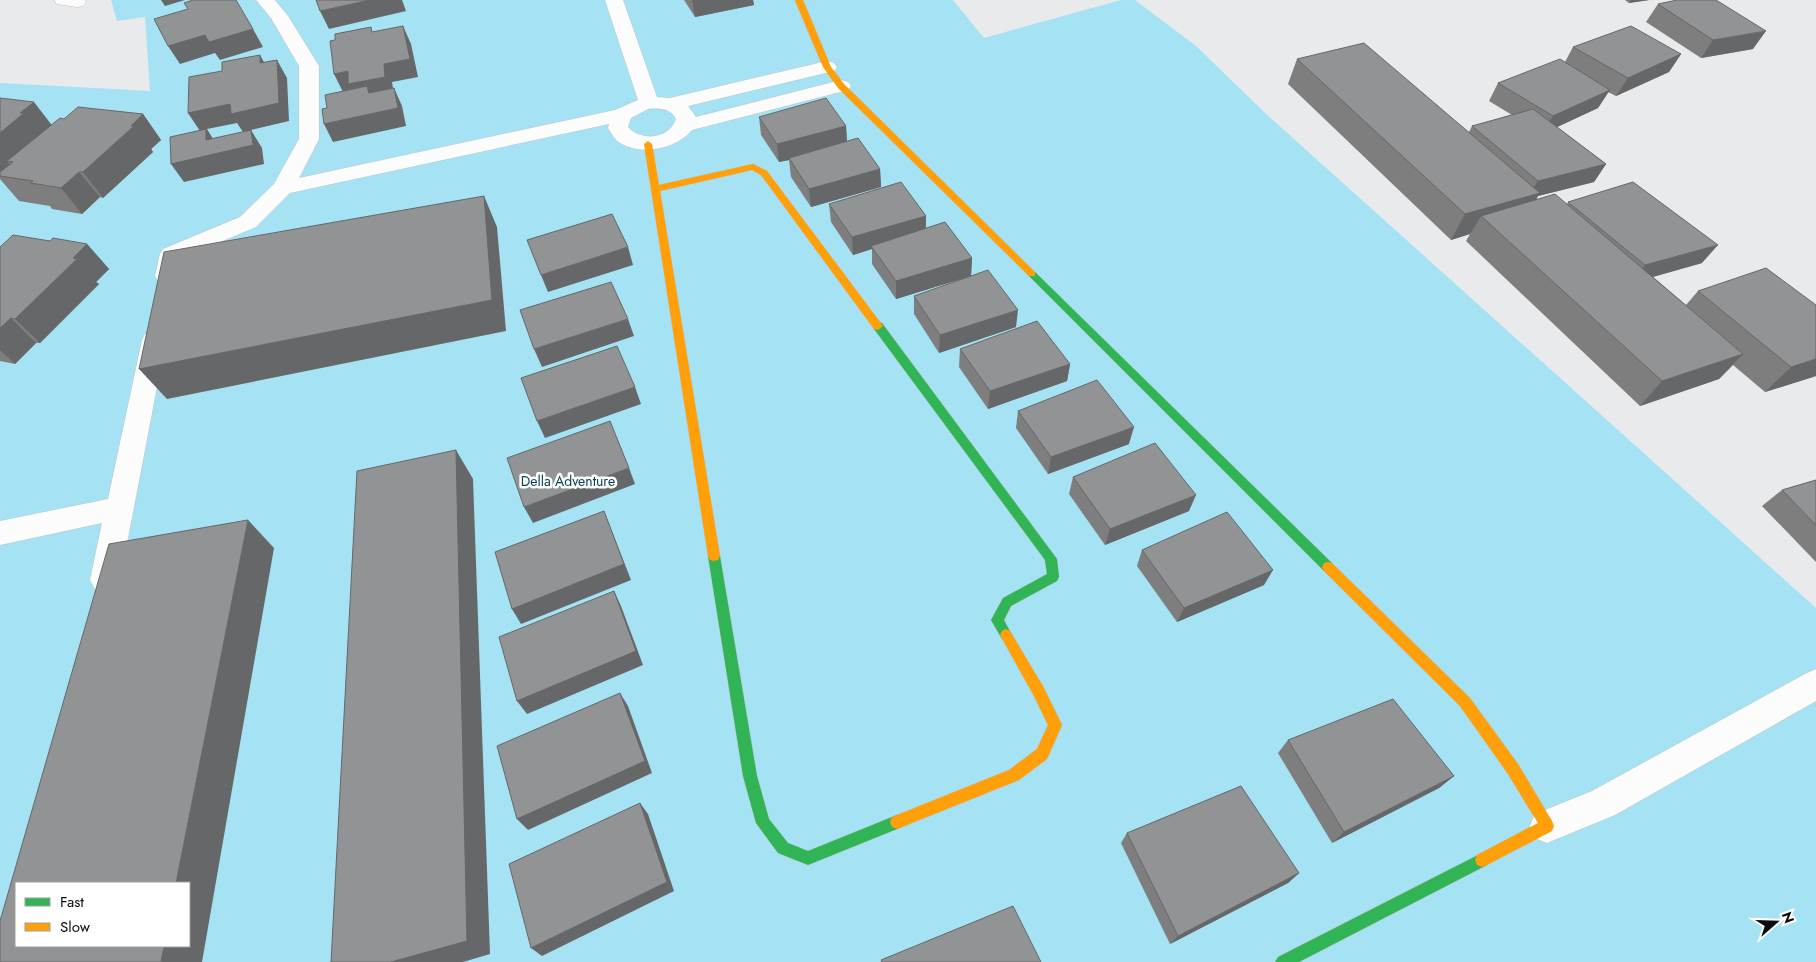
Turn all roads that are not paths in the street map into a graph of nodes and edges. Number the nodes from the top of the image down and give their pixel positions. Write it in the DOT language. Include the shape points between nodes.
graph roads {
  1 [pos="265,0"];
  2 [pos="614,0"];
  3 [pos="799,0"];
  4 [pos="827,67"];
  5 [pos="841,86"];
  6 [pos="649,103"];
  7 [pos="670,104"];
  8 [pos="622,116"];
  9 [pos="685,126"];
  10 [pos="648,144"];
  11 [pos="283,188"];
  12 [pos="656,189"];
  13 [pos="163,293"];
  14 [pos="157,323"];
  15 [pos="120,508"];
  16 [pos="0,532"];
  17 [pos="98,611"];
  18 [pos="1816,684"];
  19 [pos="1547,826"];
  20 [pos="1283,962"];
  1 -- 11 [label="street" via="279,16 309,66 309,139"];
  2 -- 6 [label="street"];
  3 -- 4 [label="street"];
  4 -- 5 [label="street"];
  4 -- 7 [label="street"];
  5 -- 9 [label="street"];
  5 -- 19 [label="street" via="1465,702 1513,769"];
  6 -- 7 [label="street"];
  6 -- 8 [label="street"];
  7 -- 9 [label="street" via="685,113"];
  8 -- 10 [label="street" via="618,122 621,134 632,141"];
  8 -- 11 [label="street"];
  9 -- 10 [label="street" via="672,139"];
  10 -- 12 [label="street"];
  11 -- 13 [label="street" via="248,222 171,254"];
  12 -- 12 [label="street" via="750,776 763,823 783,848 808,858 1014,775 1042,754 1055,726 1039,692 996,620 1007,602 1054,577 1051,559 764,173 754,168"];
  14 -- 15 [label="street"];
  15 -- 16 [label="street"];
  15 -- 17 [label="street"];
  18 -- 19 [label="street" via="1603,803"];
  19 -- 20 [label="street"];
}
